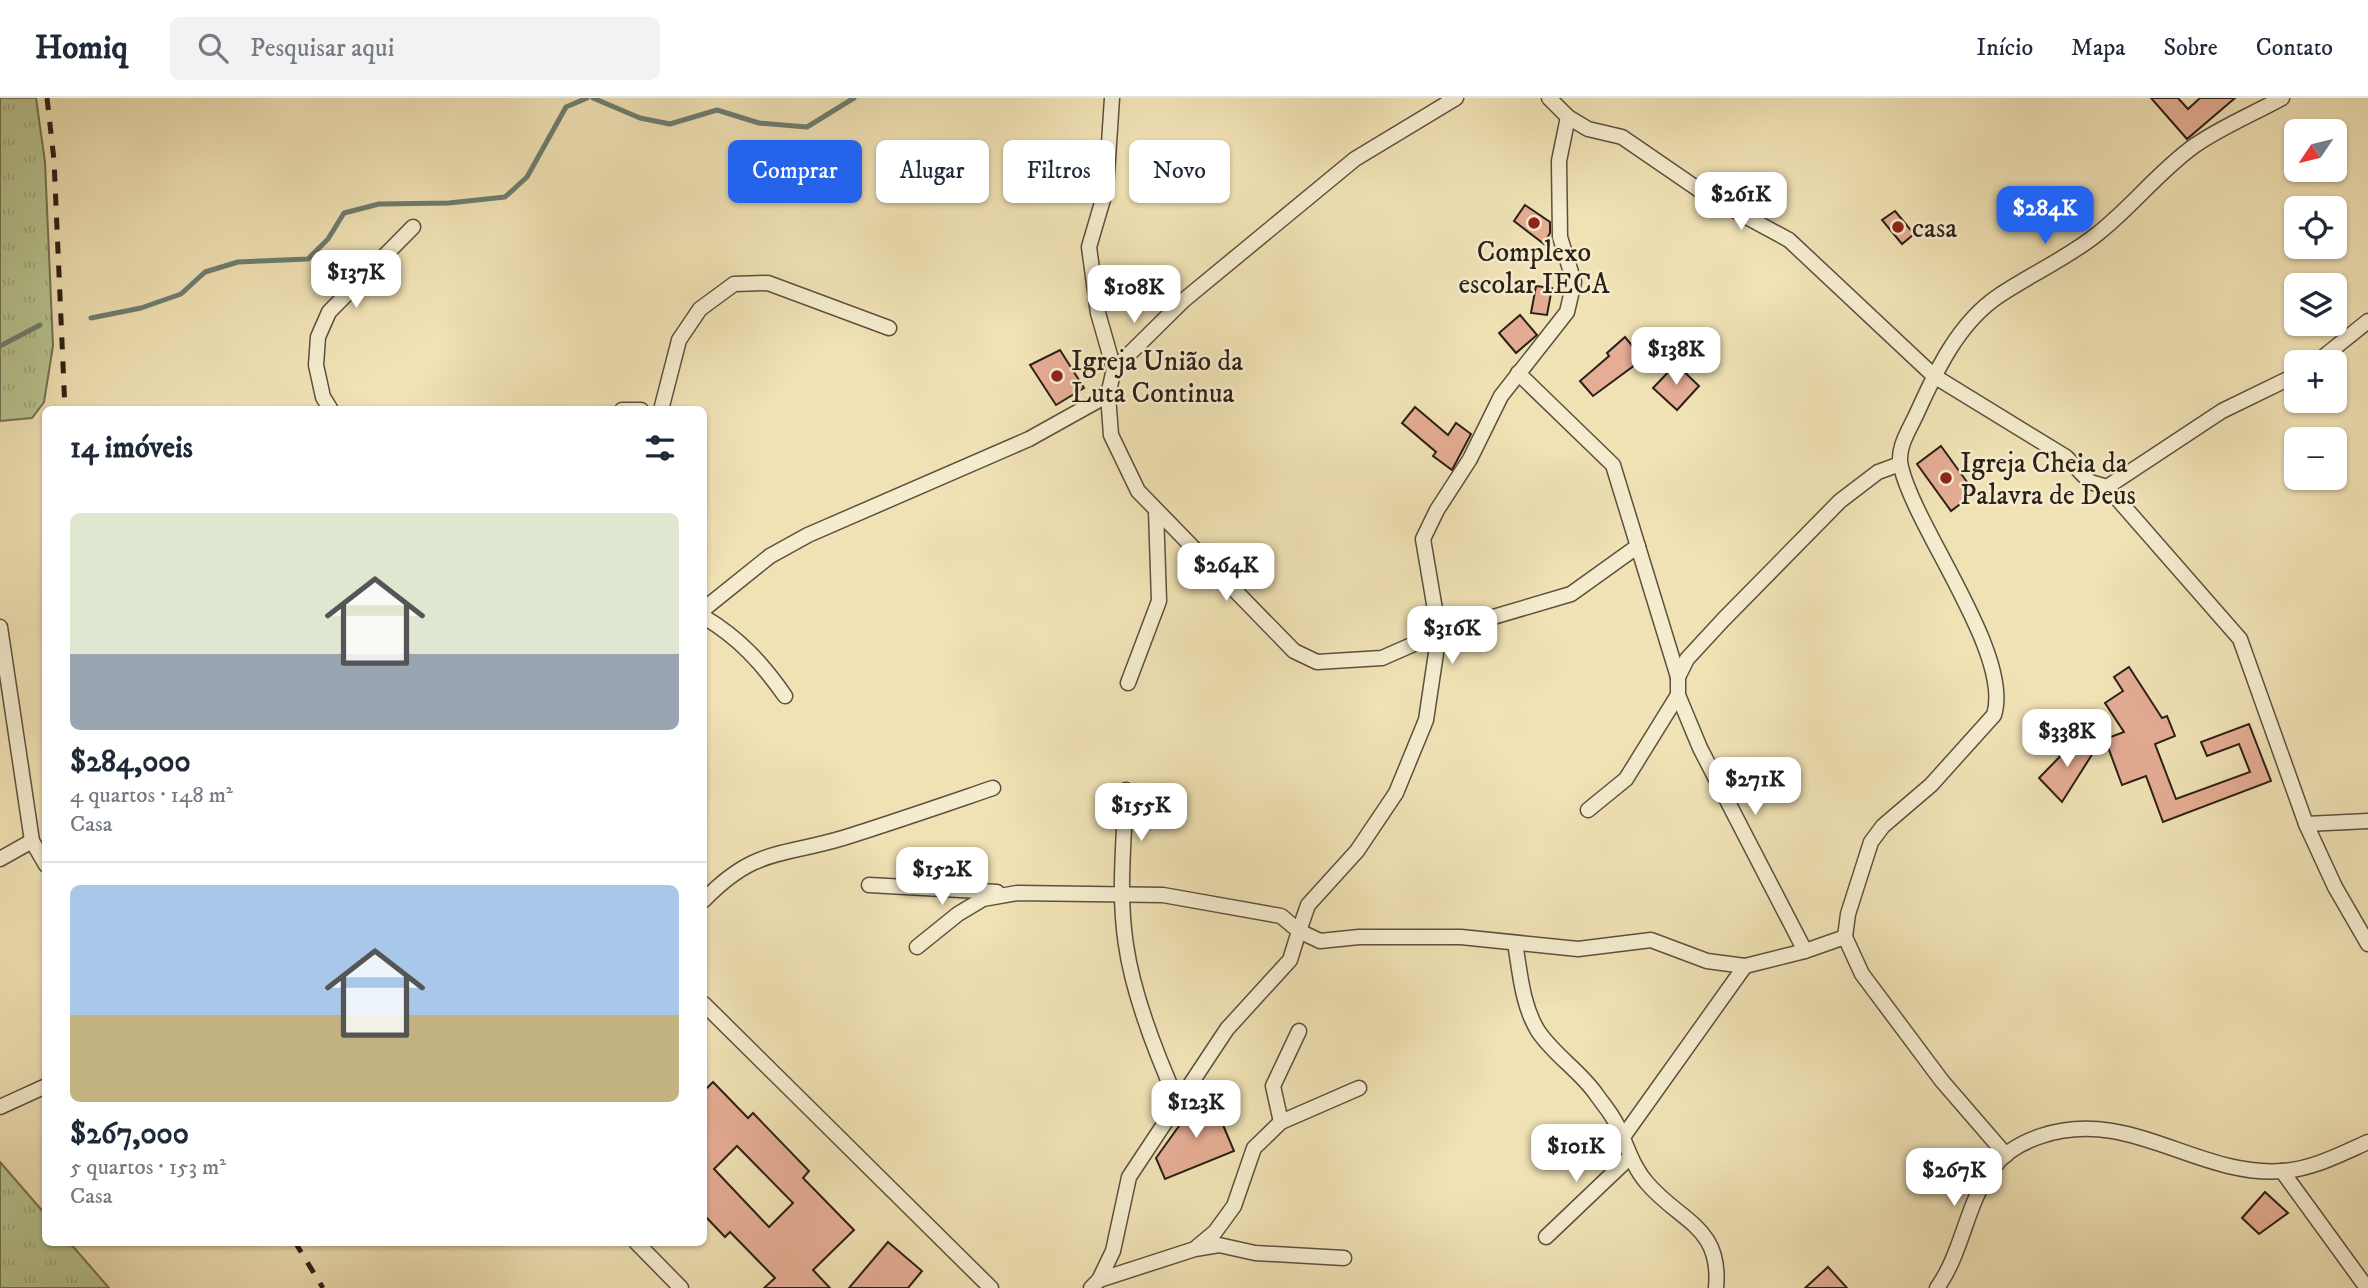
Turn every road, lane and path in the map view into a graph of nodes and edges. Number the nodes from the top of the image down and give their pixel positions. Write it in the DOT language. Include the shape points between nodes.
graph roads {
  1 [pos="1112,98"];
  2 [pos="1456,98"];
  3 [pos="1549,98"];
  4 [pos="2282,98"];
  5 [pos="1568,117"];
  6 [pos="413,227"];
  7 [pos="2368,321"];
  8 [pos="889,328"];
  9 [pos="2331,350"];
  10 [pos="1114,369"];
  11 [pos="1518,373"];
  12 [pos="1934,376"];
  13 [pos="2284,381"];
  14 [pos="1108,395"];
  15 [pos="329,406"];
  16 [pos="662,406"];
  17 [pos="1900,464"];
  18 [pos="2108,487"];
  19 [pos="1156,510"];
  20 [pos="1638,546"];
  21 [pos="707,607"];
  22 [pos="707,619"];
  23 [pos="0,627"];
  24 [pos="1439,633"];
  25 [pos="1678,677"];
  26 [pos="1128,683"];
  27 [pos="1678,695"];
  28 [pos="785,696"];
  29 [pos="993,788"];
  30 [pos="1126,790"];
  31 [pos="1588,810"];
  32 [pos="2368,821"];
  33 [pos="2306,824"];
  34 [pos="32,841"];
  35 [pos="42,858"];
  36 [pos="0,859"];
  37 [pos="869,885"];
  38 [pos="1017,893"];
  39 [pos="1122,896"];
  40 [pos="707,897"];
  41 [pos="1299,931"];
  42 [pos="1845,937"];
  43 [pos="1515,943"];
  44 [pos="2368,944"];
  45 [pos="917,947"];
  46 [pos="1805,951"];
  47 [pos="1745,966"];
  48 [pos="707,1007"];
  49 [pos="1299,1031"];
  50 [pos="42,1088"];
  51 [pos="1359,1088"];
  52 [pos="1178,1103"];
  53 [pos="0,1107"];
  54 [pos="1281,1122"];
  55 [pos="1623,1138"];
  56 [pos="2368,1142"];
  57 [pos="2006,1155"];
  58 [pos="1630,1157"];
  59 [pos="2282,1171"];
  60 [pos="1546,1237"];
  61 [pos="640,1246"];
  62 [pos="1195,1249"];
  63 [pos="1344,1258"];
  64 [pos="1099,1285"];
  65 [pos="681,1288"];
  66 [pos="991,1288"];
  67 [pos="1716,1288"];
  68 [pos="1937,1288"];
  69 [pos="2367,1288"];
  1 -- 10 [label="street" via="1105,189 1089,247 1098,313"];
  2 -- 10 [label="street" via="1355,159 1184,300"];
  3 -- 5 [label="street"];
  4 -- 12 [label="street" via="2195,145 2096,235 1995,298 1959,335"];
  5 -- 11 [label="street" via="1559,160 1560,237 1574,282 1567,312"];
  5 -- 12 [label="street" via="1588,130 1622,136 1708,196 1789,240"];
  6 -- 15 [label="street" via="330,312 318,337 316,365"];
  7 -- 9 [label="street"];
  8 -- 16 [label="street" via="768,283 734,284 700,309 679,340"];
  10 -- 14 [label="street"];
  11 -- 20 [label="street" via="1614,465"];
  11 -- 24 [label="street" via="1423,539"];
  12 -- 17 [label="street" via="1900,452"];
  12 -- 18 [label="street" via="2066,457 2090,482"];
  13 -- 18 [label="street" via="2222,411"];
  14 -- 19 [label="street" via="1111,435 1138,491"];
  14 -- 21 [label="street" via="1030,439 808,535 770,556"];
  17 -- 25 [label="street" via="1878,472 1840,500 1714,630"];
  17 -- 42 [label="street" via="1989,659 1998,701 1994,715 1931,785 1871,842"];
  18 -- 33 [label="street" via="2240,639"];
  19 -- 24 [label="street" via="1294,651 1317,662 1382,658"];
  19 -- 26 [label="street" via="1159,601"];
  20 -- 24 [label="street" via="1572,594"];
  20 -- 25 [label="street"];
  22 -- 28 [label="street" via="759,659"];
  23 -- 34 [label="street"];
  24 -- 41 [label="street" via="1426,720 1396,793 1357,851 1308,905"];
  25 -- 27 [label="street"];
  27 -- 31 [label="street" via="1626,779"];
  27 -- 46 [label="street" via="1700,748"];
  29 -- 40 [label="street" via="841,838 761,857 729,875"];
  30 -- 39 [label="street"];
  32 -- 33 [label="street"];
  33 -- 44 [label="street"];
  34 -- 35 [label="street"];
  34 -- 36 [label="street"];
  37 -- 38 [label="street"];
  38 -- 39 [label="street"];
  38 -- 45 [label="street" via="983,900"];
  39 -- 41 [label="street" via="1163,895 1281,916"];
  39 -- 52 [label="street" via="1126,947 1157,1054"];
  41 -- 43 [label="street" via="1320,941 1448,937"];
  41 -- 52 [label="street" via="1290,960 1227,1029"];
  42 -- 46 [label="street"];
  42 -- 57 [label="street" via="1862,975 1942,1081"];
  43 -- 47 [label="street" via="1578,949 1651,940 1707,961"];
  43 -- 55 [label="street" via="1525,1003 1538,1030 1591,1086"];
  46 -- 47 [label="street"];
  47 -- 55 [label="street"];
  48 -- 66 [label="street"];
  49 -- 54 [label="street" via="1273,1086"];
  50 -- 53 [label="street"];
  51 -- 54 [label="street"];
  52 -- 64 [label="street" via="1129,1177 1113,1251"];
  54 -- 62 [label="street" via="1254,1148 1234,1206"];
  55 -- 58 [label="street"];
  56 -- 59 [label="street" via="2313,1166"];
  57 -- 59 [label="street" via="2028,1140 2055,1131 2094,1126 2225,1164"];
  57 -- 68 [label="street" via="1984,1181"];
  58 -- 60 [label="street"];
  58 -- 67 [label="street" via="1646,1182 1699,1228 1713,1247"];
  59 -- 69 [label="street"];
  61 -- 65 [label="street"];
  62 -- 63 [label="street" via="1219,1245"];
  62 -- 64 [label="street"];
}
